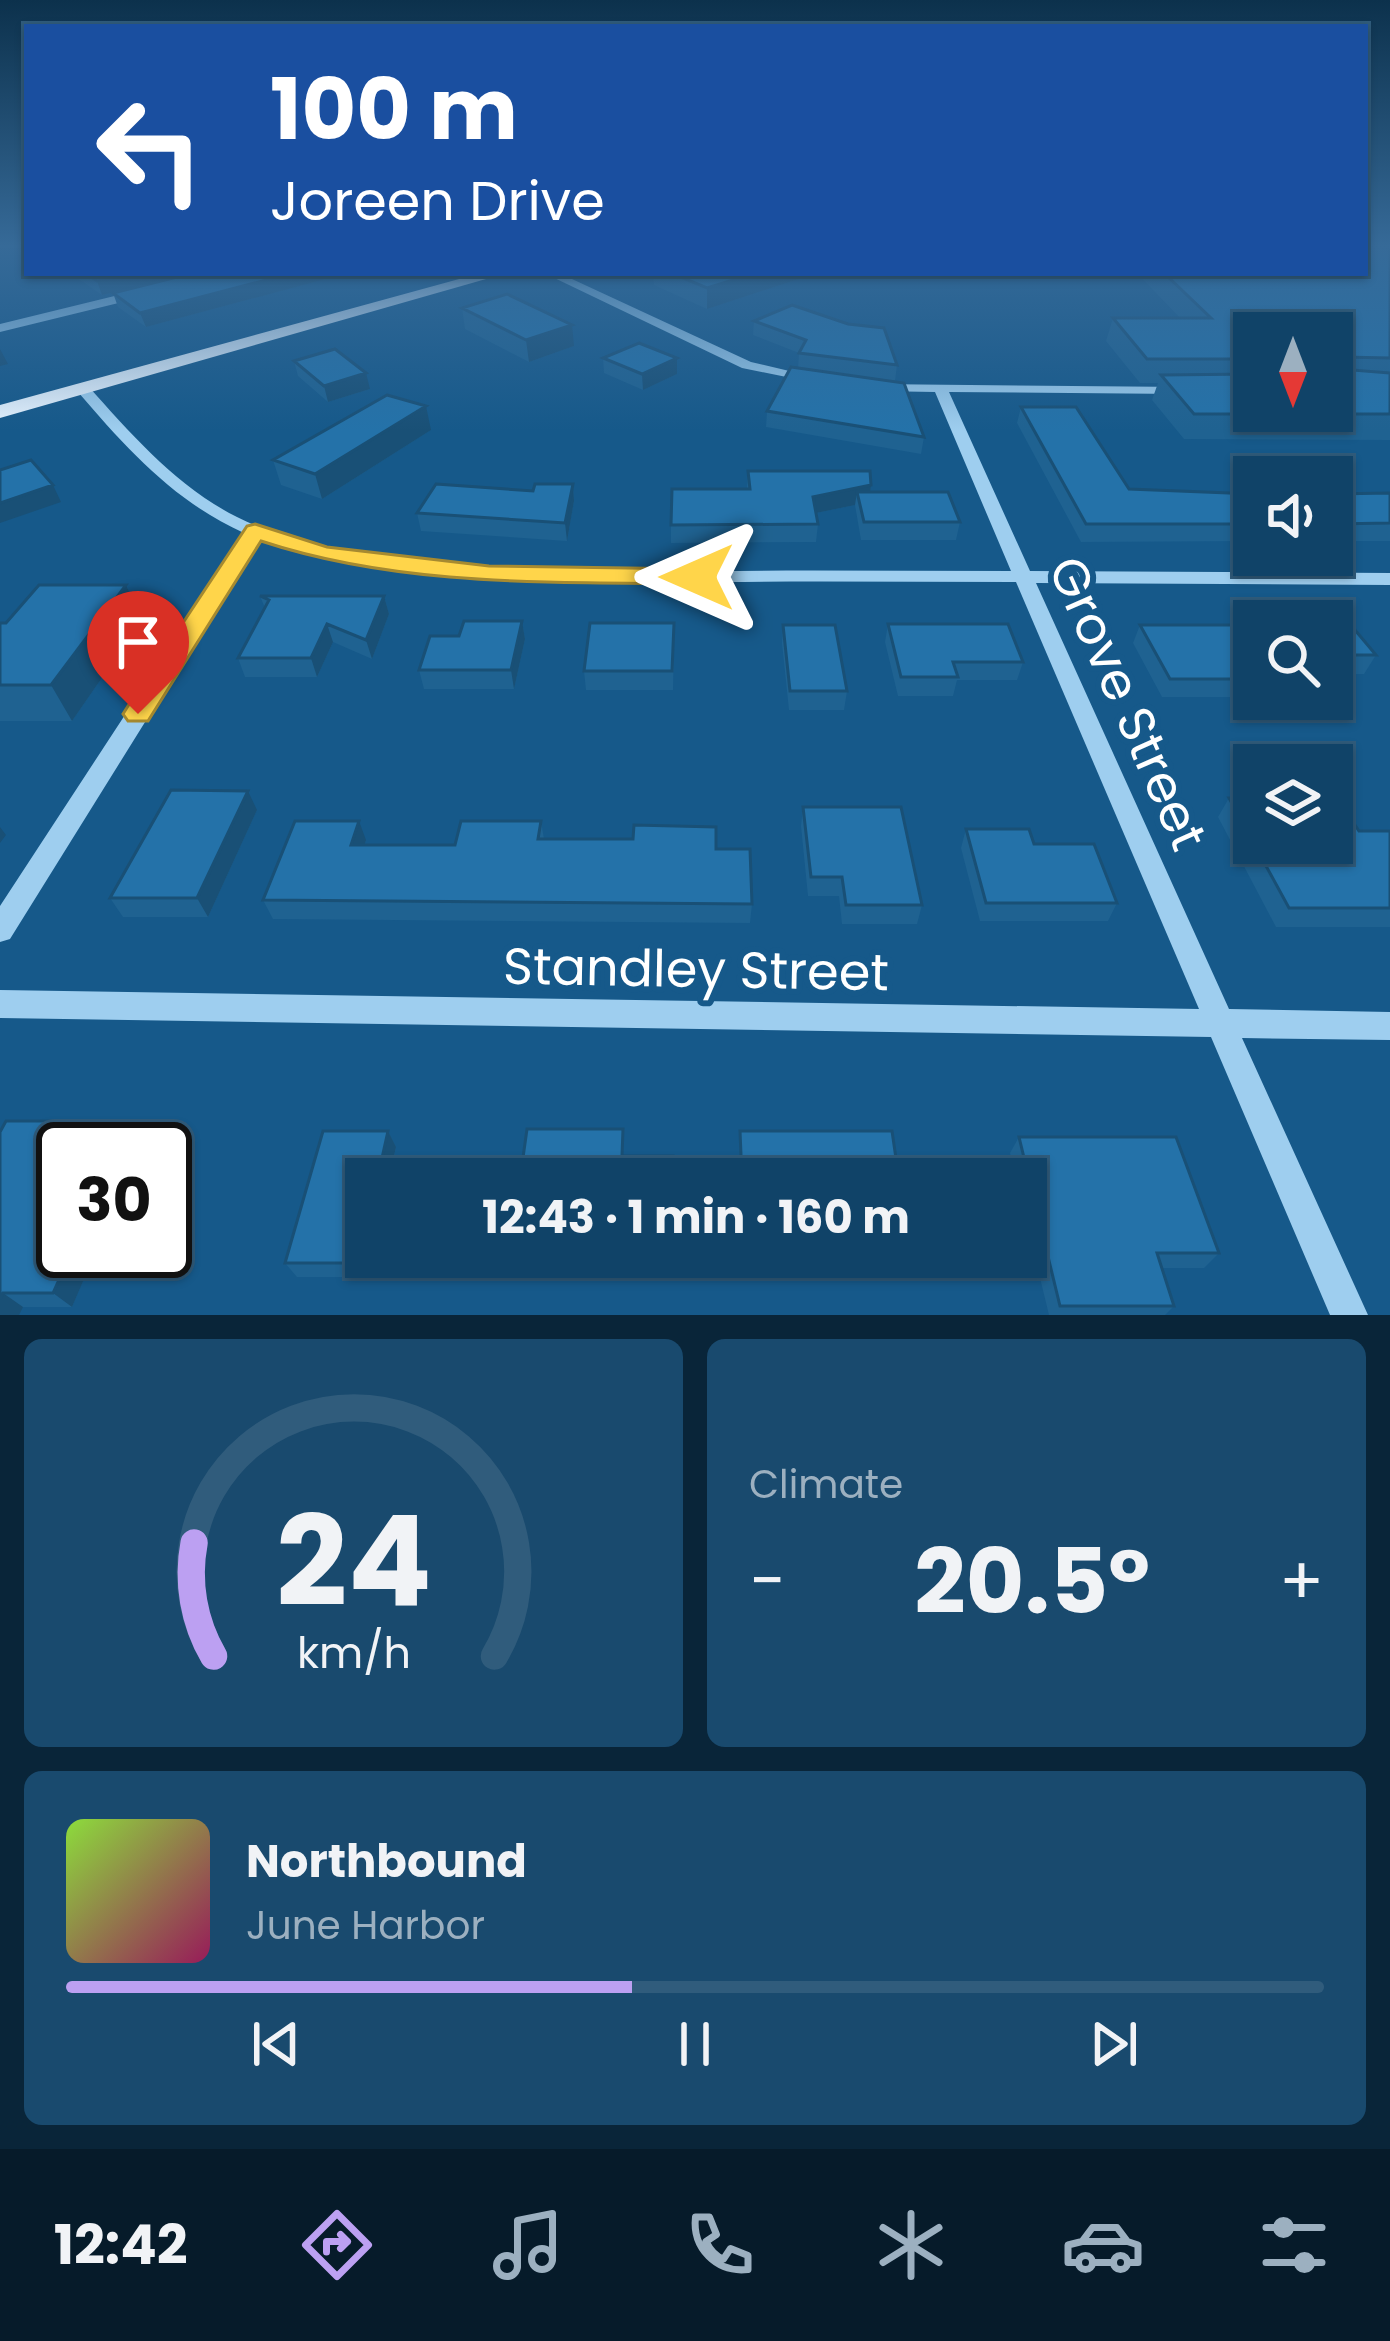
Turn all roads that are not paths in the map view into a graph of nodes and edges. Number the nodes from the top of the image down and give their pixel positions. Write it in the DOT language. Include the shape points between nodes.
graph roads {
  1 [pos="82,308"];
  2 [pos="358,308"];
  3 [pos="626,308"];
  4 [pos="0,328"];
  5 [pos="836,382"];
  6 [pos="854,384"];
  7 [pos="83,389"];
  8 [pos="941,390"];
  9 [pos="1209,390"];
  10 [pos="0,412"];
  11 [pos="255,531"];
  12 [pos="1024,577"];
  13 [pos="1390,579"];
  14 [pos="0,930"];
  15 [pos="0,1004"];
  16 [pos="1390,1026"];
  17 [pos="1222,1027"];
  18 [pos="1349,1315"];
  1 -- 4 [label="street"];
  2 -- 7 [label="main road"];
  3 -- 5 [label="street" via="747,365"];
  6 -- 8 [label="street"];
  7 -- 10 [label="main road"];
  7 -- 11 [label="street" via="154,470"];
  8 -- 9 [label="street"];
  8 -- 12 [label="street, Grove Street"];
  11 -- 12 [label="street" via="324,554 489,573"];
  11 -- 14 [label="street"];
  12 -- 13 [label="street"];
  12 -- 17 [label="street, Grove Street"];
  15 -- 17 [label="street, Standley Street"];
  16 -- 17 [label="street, Standley Street"];
  17 -- 18 [label="street, Grove Street"];
}
